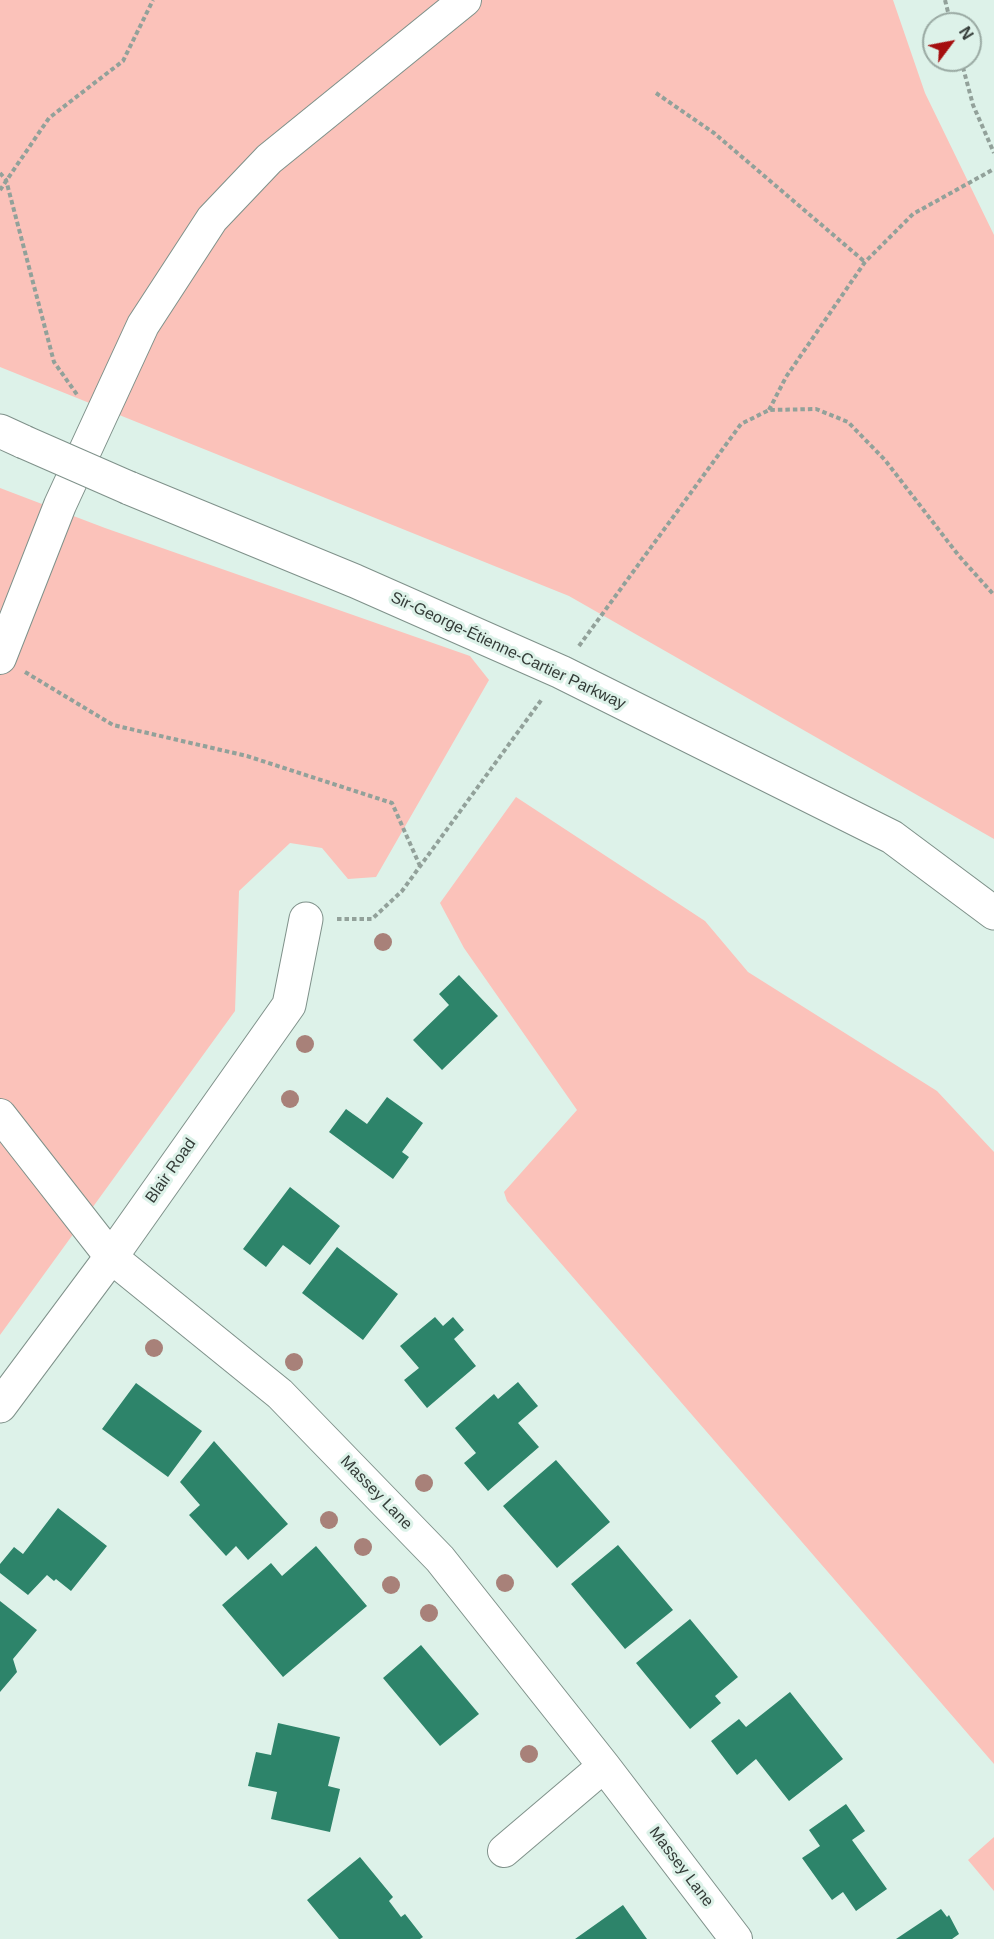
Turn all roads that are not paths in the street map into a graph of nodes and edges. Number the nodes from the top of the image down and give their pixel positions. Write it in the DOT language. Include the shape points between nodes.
graph roads {
  1 [pos="465,0"];
  2 [pos="12,437"];
  3 [pos="0,658"];
  4 [pos="994,913"];
  5 [pos="306,919"];
  6 [pos="0,1114"];
  7 [pos="111,1257"];
  8 [pos="0,1406"];
  9 [pos="604,1766"];
  10 [pos="504,1851"];
  11 [pos="736,1939"];
  1 -- 3 [label="street" via="268,159 212,219 142,325 60,504"];
  2 -- 4 [label="main road, Sir-George-Étienne-Cartier Parkway, bridge" via="561,672 892,837"];
  5 -- 7 [label="main road, Blair Road" via="289,1005"];
  6 -- 7 [label="street, Massey Lane"];
  7 -- 8 [label="main road, Blair Road"];
  7 -- 9 [label="street, Massey Lane" via="280,1394 440,1559"];
  9 -- 10 [label="street"];
  9 -- 11 [label="street, Massey Lane"];
}
